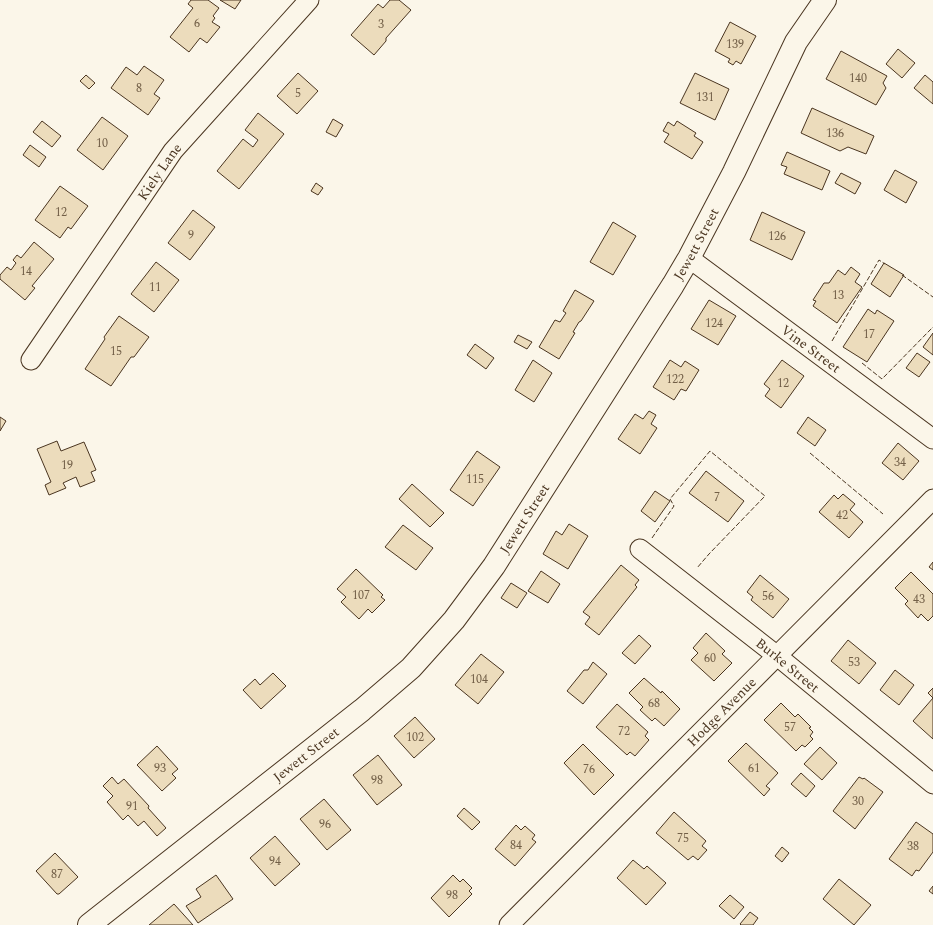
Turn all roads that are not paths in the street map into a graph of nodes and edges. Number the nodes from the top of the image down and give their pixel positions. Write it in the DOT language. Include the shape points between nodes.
graph roads {
  1 [pos="309,0"];
  2 [pos="825,0"];
  3 [pos="689,258"];
  4 [pos="32,360"];
  5 [pos="933,439"];
  6 [pos="933,499"];
  7 [pos="640,549"];
  8 [pos="776,655"];
  9 [pos="933,784"];
  10 [pos="89,925"];
  11 [pos="509,925"];
  1 -- 4 [label="street, Kiely Lane" via="173,150"];
  2 -- 3 [label="street, Jewett Street" via="796,42 734,172"];
  3 -- 5 [label="street, Vine Street"];
  3 -- 10 [label="street, Jewett Street" via="494,566 454,620 411,668 362,710"];
  6 -- 8 [label="street, Hodge Avenue"];
  7 -- 8 [label="street, Burke Street"];
  8 -- 9 [label="street, Burke Street"];
  8 -- 11 [label="street, Hodge Avenue"];
}
